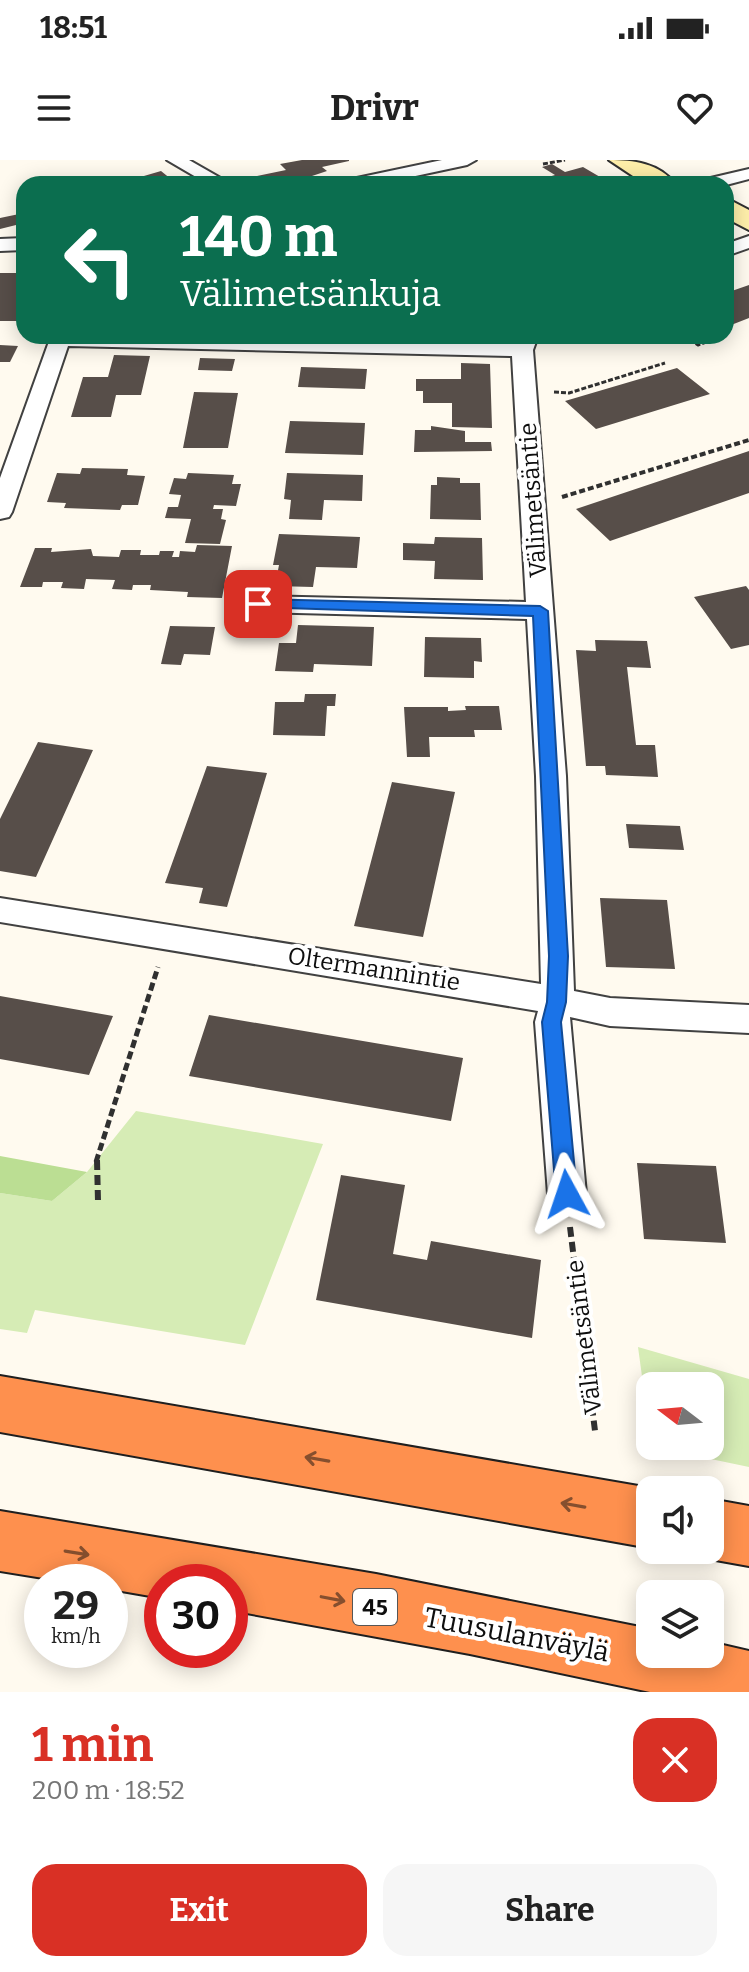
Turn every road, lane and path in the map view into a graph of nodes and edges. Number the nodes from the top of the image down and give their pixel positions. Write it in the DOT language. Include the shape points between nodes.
graph roads {
  1 [pos="176,160"];
  2 [pos="467,160"];
  3 [pos="565,160"];
  4 [pos="621,160"];
  5 [pos="648,160"];
  6 [pos="543,164"];
  7 [pos="207,176"];
  8 [pos="390,176"];
  9 [pos="649,176"];
  10 [pos="675,176"];
  11 [pos="58,344"];
  12 [pos="525,344"];
  13 [pos="665,363"];
  14 [pos="526,391"];
  15 [pos="749,440"];
  16 [pos="533,500"];
  17 [pos="0,512"];
  18 [pos="258,604"];
  19 [pos="540,611"];
  20 [pos="0,910"];
  21 [pos="166,935"];
  22 [pos="557,1002"];
  23 [pos="749,1019"];
  24 [pos="567,1194"];
  25 [pos="98,1201"];
  26 [pos="0,1404"];
  27 [pos="595,1431"];
  28 [pos="636,1516"];
  29 [pos="724,1532"];
  30 [pos="749,1536"];
  31 [pos="0,1541"];
  32 [pos="749,1683"];
  1 -- 7 [label="street"];
  2 -- 8 [label="street"];
  3 -- 6 [label="path"];
  4 -- 9 [label="street"];
  5 -- 10 [label="street"];
  11 -- 17 [label="street"];
  12 -- 14 [label="street, Välimetsäntie"];
  13 -- 14 [label="path" via="569,393"];
  14 -- 16 [label="street, Välimetsäntie"];
  15 -- 16 [label="path" via="577,493"];
  16 -- 19 [label="street, Välimetsäntie"];
  18 -- 19 [label="street"];
  19 -- 22 [label="street, Välimetsäntie"];
  20 -- 21 [label="street, Oltermannintie"];
  21 -- 22 [label="street, Oltermannintie"];
  21 -- 25 [label="path" via="95,1166"];
  22 -- 23 [label="street, Oltermannintie" via="610,1012"];
  22 -- 24 [label="street, Välimetsäntie" via="553,1049"];
  24 -- 27 [label="path, Välimetsäntie"];
  28 -- 26 [label="highway, one-way"];
  29 -- 30 [label="highway"];
  31 -- 32 [label="highway, Tuusulanväylä / 45, one-way" via="186,1571"];
}
